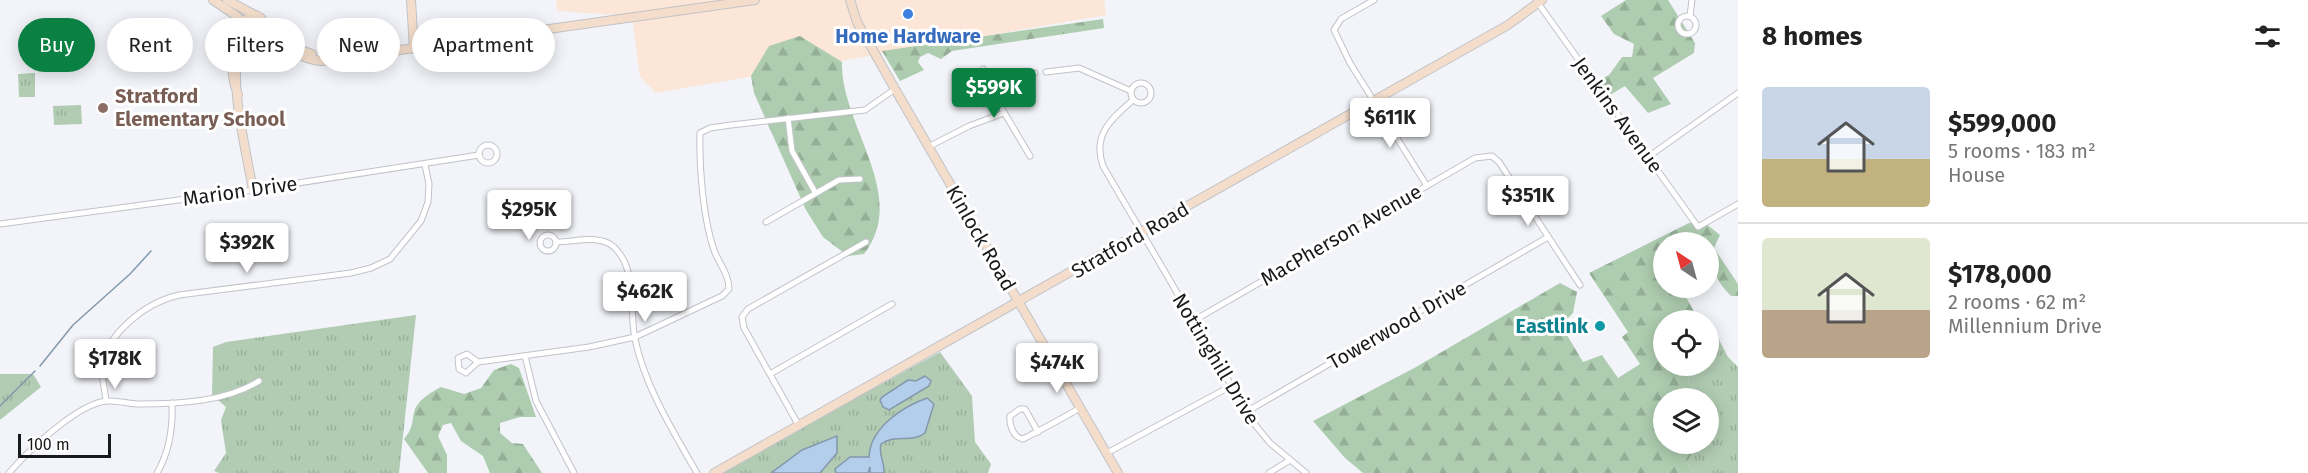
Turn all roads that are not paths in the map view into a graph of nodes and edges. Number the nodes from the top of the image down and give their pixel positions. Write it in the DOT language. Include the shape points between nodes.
graph roads {
  1 [pos="213,0"];
  2 [pos="227,0"];
  3 [pos="411,0"];
  4 [pos="755,0"];
  5 [pos="850,0"];
  6 [pos="1374,0"];
  7 [pos="1692,0"];
  8 [pos="1540,1"];
  9 [pos="253,14"];
  10 [pos="1689,16"];
  11 [pos="238,18"];
  12 [pos="247,18"];
  13 [pos="258,18"];
  14 [pos="412,18"];
  15 [pos="555,29"];
  16 [pos="983,69"];
  17 [pos="233,72"];
  18 [pos="238,72"];
  19 [pos="1035,72"];
  20 [pos="1046,72"];
  21 [pos="987,79"];
  22 [pos="895,88"];
  23 [pos="1131,91"];
  24 [pos="1738,93"];
  25 [pos="238,95"];
  26 [pos="1372,99"];
  27 [pos="1133,100"];
  28 [pos="1004,113"];
  29 [pos="788,118"];
  30 [pos="928,147"];
  31 [pos="479,155"];
  32 [pos="1030,156"];
  33 [pos="1648,157"];
  34 [pos="425,165"];
  35 [pos="860,179"];
  36 [pos="1427,186"];
  37 [pos="253,190"];
  38 [pos="815,192"];
  39 [pos="1738,204"];
  40 [pos="766,222"];
  41 [pos="0,224"];
  42 [pos="1142,233"];
  43 [pos="1548,237"];
  44 [pos="556,242"];
  45 [pos="866,242"];
  46 [pos="1580,285"];
  47 [pos="1018,303"];
  48 [pos="892,304"];
  49 [pos="1193,321"];
  50 [pos="635,337"];
  51 [pos="525,356"];
  52 [pos="478,362"];
  53 [pos="770,374"];
  54 [pos="259,381"];
  55 [pos="1231,386"];
  56 [pos="106,401"];
  57 [pos="172,403"];
  58 [pos="1080,408"];
  59 [pos="1246,412"];
  60 [pos="799,426"];
  61 [pos="1038,432"];
  62 [pos="1107,453"];
  63 [pos="1290,460"];
  64 [pos="9,473"];
  65 [pos="157,473"];
  66 [pos="574,473"];
  67 [pos="697,473"];
  68 [pos="714,473"];
  69 [pos="1118,473"];
  70 [pos="1269,473"];
  71 [pos="1306,473"];
  1 -- 11 [label="street"];
  2 -- 9 [label="street"];
  3 -- 14 [label="street"];
  4 -- 15 [label="street"];
  5 -- 22 [label="street, Kinlock Road" via="857,22"];
  6 -- 26 [label="street" via="1341,19 1334,30"];
  7 -- 10 [label="street"];
  8 -- 26 [label="street, Stratford Road" via="1508,25"];
  8 -- 33 [label="street, Jenkins Avenue"];
  9 -- 12 [label="street"];
  9 -- 13 [label="street"];
  16 -- 21 [label="street"];
  17 -- 25 [label="street"];
  18 -- 25 [label="street"];
  19 -- 21 [label="street"];
  20 -- 23 [label="street" via="1079,68"];
  21 -- 28 [label="street"];
  22 -- 29 [label="street" via="865,110"];
  22 -- 30 [label="street, Kinlock Road"];
  23 -- 27 [label="street"];
  23 -- 27 [label="street" via="1141,84 1150,92 1145,102"];
  24 -- 33 [label="street"];
  25 -- 37 [label="street"];
  26 -- 36 [label="street"];
  26 -- 42 [label="street, Stratford Road"];
  27 -- 42 [label="street, Nottinghill Drive" via="1109,121 1099,144 1103,166"];
  28 -- 30 [label="street"];
  28 -- 32 [label="street"];
  29 -- 38 [label="street" via="792,151"];
  29 -- 50 [label="street" via="710,128 700,133 709,227 729,289 722,296"];
  30 -- 47 [label="street, Kinlock Road"];
  31 -- 34 [label="street, Marion Drive"];
  33 -- 39 [label="street, Jenkins Avenue" via="1698,227"];
  34 -- 37 [label="street, Marion Drive"];
  34 -- 56 [label="street" via="429,184 425,213 390,259 351,273 179,295 163,301 111,340 102,369"];
  35 -- 38 [label="street" via="839,180"];
  36 -- 43 [label="street, MacPherson Avenue" via="1475,158 1491,156 1499,162"];
  36 -- 49 [label="street, MacPherson Avenue"];
  37 -- 41 [label="street, Marion Drive"];
  38 -- 40 [label="street"];
  42 -- 47 [label="street, Stratford Road"];
  42 -- 49 [label="street, Nottinghill Drive"];
  43 -- 46 [label="street"];
  43 -- 59 [label="street, Towerwood Drive"];
  44 -- 50 [label="street" via="592,239 612,245 621,255 629,273"];
  45 -- 53 [label="street" via="744,313 742,322"];
  47 -- 58 [label="street, Kinlock Road"];
  47 -- 60 [label="street, Stratford Road"];
  48 -- 53 [label="street"];
  49 -- 55 [label="street, Nottinghill Drive"];
  50 -- 51 [label="street"];
  50 -- 67 [label="street" via="651,387"];
  51 -- 52 [label="street"];
  51 -- 66 [label="street" via="532,390"];
  53 -- 60 [label="street"];
  54 -- 57 [label="street" via="238,392"];
  55 -- 59 [label="street, Nottinghill Drive"];
  55 -- 62 [label="street"];
  56 -- 57 [label="street"];
  56 -- 64 [label="street" via="44,437"];
  57 -- 65 [label="street" via="171,436"];
  58 -- 61 [label="street"];
  58 -- 62 [label="street, Kinlock Road"];
  59 -- 63 [label="street, Nottinghill Drive" via="1260,432"];
  60 -- 68 [label="street, Stratford Road"];
  61 -- 61 [label="street" via="1019,438 1010,426 1010,416 1025,409"];
  62 -- 69 [label="street, Kinlock Road"];
  63 -- 70 [label="street"];
  63 -- 71 [label="street, Nottinghill Drive"];
}
